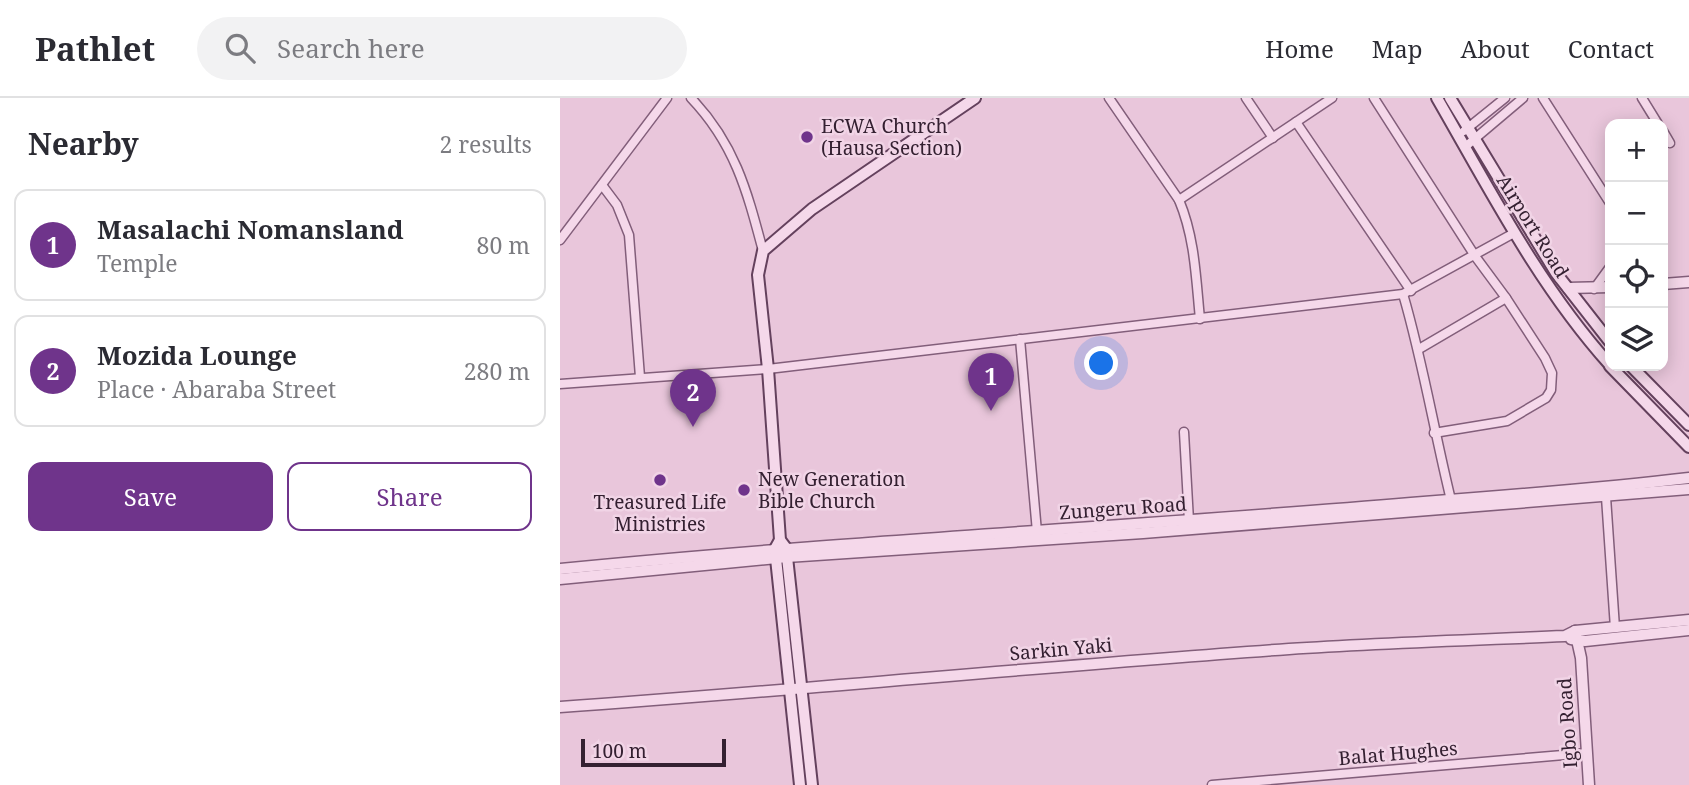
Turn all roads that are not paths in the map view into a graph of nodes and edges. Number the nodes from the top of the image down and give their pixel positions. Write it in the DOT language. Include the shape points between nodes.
graph roads {
  1 [pos="667,98"];
  2 [pos="691,98"];
  3 [pos="974,98"];
  4 [pos="1109,98"];
  5 [pos="1246,98"];
  6 [pos="1332,98"];
  7 [pos="1374,98"];
  8 [pos="1437,98"];
  9 [pos="1450,98"];
  10 [pos="1505,98"];
  11 [pos="1523,98"];
  12 [pos="1543,98"];
  13 [pos="1642,98"];
  14 [pos="1655,119"];
  15 [pos="1296,122"];
  16 [pos="1463,132"];
  17 [pos="1273,138"];
  18 [pos="1474,139"];
  19 [pos="1668,140"];
  20 [pos="1670,143"];
  21 [pos="1465,147"];
  22 [pos="602,185"];
  23 [pos="1605,196"];
  24 [pos="1179,200"];
  25 [pos="1514,233"];
  26 [pos="560,240"];
  27 [pos="763,251"];
  28 [pos="1475,256"];
  29 [pos="1605,274"];
  30 [pos="1689,282"];
  31 [pos="1668,284"];
  32 [pos="1567,288"];
  33 [pos="1605,288"];
  34 [pos="1594,289"];
  35 [pos="1407,292"];
  36 [pos="1506,298"];
  37 [pos="1200,319"];
  38 [pos="1605,336"];
  39 [pos="1020,339"];
  40 [pos="1419,349"];
  41 [pos="1605,360"];
  42 [pos="768,369"];
  43 [pos="1615,371"];
  44 [pos="1636,371"];
  45 [pos="640,377"];
  46 [pos="560,384"];
  47 [pos="1689,425"];
  48 [pos="1184,432"];
  49 [pos="1434,433"];
  50 [pos="1689,447"];
  51 [pos="1689,478"];
  52 [pos="1689,489"];
  53 [pos="1606,497"];
  54 [pos="1451,500"];
  55 [pos="1189,520"];
  56 [pos="1037,532"];
  57 [pos="781,550"];
  58 [pos="560,569"];
  59 [pos="560,579"];
  60 [pos="1689,620"];
  61 [pos="1615,628"];
  62 [pos="1689,629"];
  63 [pos="1577,636"];
  64 [pos="802,689"];
  65 [pos="789,691"];
  66 [pos="560,707"];
  67 [pos="1587,753"];
  68 [pos="800,785"];
  69 [pos="812,785"];
  70 [pos="1212,785"];
  71 [pos="1589,785"];
  1 -- 22 [label="street"];
  2 -- 27 [label="street" via="725,141 744,182"];
  3 -- 27 [label="main road" via="812,209"];
  4 -- 24 [label="street"];
  5 -- 17 [label="street"];
  6 -- 15 [label="street"];
  7 -- 28 [label="street"];
  8 -- 16 [label="main road, Airport Road"];
  9 -- 16 [label="main road, Airport Road"];
  10 -- 16 [label="street"];
  11 -- 18 [label="street"];
  12 -- 23 [label="street"];
  13 -- 14 [label="street"];
  15 -- 17 [label="street"];
  15 -- 35 [label="street"];
  16 -- 18 [label="main road, Airport Road"];
  16 -- 21 [label="main road, Airport Road"];
  17 -- 24 [label="street"];
  18 -- 21 [label="street"];
  18 -- 32 [label="main road, Airport Road"];
  19 -- 20 [label="street"];
  21 -- 25 [label="main road, Airport Road"];
  22 -- 26 [label="street"];
  22 -- 45 [label="street" via="617,205 629,235"];
  24 -- 37 [label="street" via="1192,242"];
  25 -- 28 [label="street"];
  25 -- 41 [label="main road, Airport Road"];
  27 -- 42 [label="main road" via="758,275"];
  28 -- 35 [label="street"];
  28 -- 36 [label="street"];
  29 -- 34 [label="street"];
  30 -- 31 [label="street"];
  32 -- 34 [label="street"];
  32 -- 38 [label="main road, Airport Road"];
  33 -- 34 [label="street"];
  35 -- 37 [label="street"];
  35 -- 40 [label="street"];
  36 -- 40 [label="street"];
  36 -- 49 [label="street" via="1552,373 1546,398 1507,421"];
  37 -- 39 [label="street"];
  39 -- 42 [label="street"];
  39 -- 56 [label="street"];
  40 -- 49 [label="street"];
  42 -- 45 [label="street"];
  42 -- 57 [label="main road"];
  43 -- 50 [label="main road, Airport Road"];
  44 -- 47 [label="main road"];
  45 -- 46 [label="street"];
  48 -- 55 [label="street"];
  49 -- 54 [label="street"];
  51 -- 54 [label="street, Zungeru Road"];
  52 -- 53 [label="street"];
  53 -- 57 [label="street" via="1143,533"];
  53 -- 61 [label="street"];
  54 -- 55 [label="street, Zungeru Road"];
  55 -- 56 [label="street, Zungeru Road"];
  56 -- 57 [label="street, Zungeru Road"];
  57 -- 58 [label="street, Zungeru Road"];
  57 -- 59 [label="street"];
  57 -- 64 [label="main road"];
  57 -- 65 [label="main road"];
  60 -- 61 [label="street, Sarkin Yaki"];
  61 -- 63 [label="street, Sarkin Yaki"];
  62 -- 63 [label="street"];
  63 -- 64 [label="street, Sarkin Yaki" via="1293,649"];
  63 -- 67 [label="street, Igbo Road"];
  64 -- 65 [label="street, Sarkin Yaki"];
  64 -- 69 [label="main road"];
  65 -- 66 [label="street, Sarkin Yaki"];
  65 -- 68 [label="main road"];
  67 -- 70 [label="street, Balat Hughes"];
  67 -- 71 [label="street, Igbo Road"];
}
